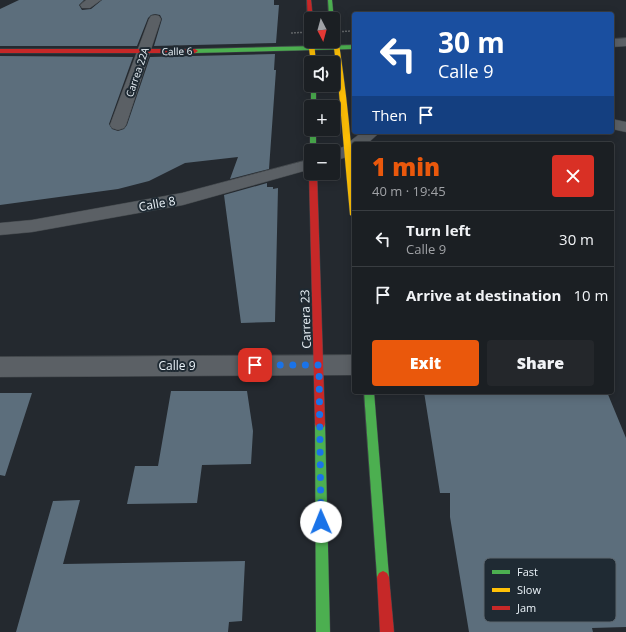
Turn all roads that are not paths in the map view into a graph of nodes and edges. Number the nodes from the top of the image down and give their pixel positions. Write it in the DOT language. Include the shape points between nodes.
graph roads {
  1 [pos="308,0"];
  2 [pos="330,0"];
  3 [pos="309,12"];
  4 [pos="331,12"];
  5 [pos="155,19"];
  6 [pos="626,42"];
  7 [pos="614,43"];
  8 [pos="304,44"];
  9 [pos="340,47"];
  10 [pos="352,47"];
  11 [pos="336,48"];
  12 [pos="0,51"];
  13 [pos="144,52"];
  14 [pos="614,124"];
  15 [pos="118,125"];
  16 [pos="626,127"];
  17 [pos="369,134"];
  18 [pos="358,142"];
  19 [pos="348,149"];
  20 [pos="304,166"];
  21 [pos="313,180"];
  22 [pos="352,193"];
  23 [pos="0,229"];
  24 [pos="319,365"];
  25 [pos="352,365"];
  26 [pos="0,367"];
  27 [pos="369,394"];
  28 [pos="323,632"];
  29 [pos="387,632"];
  1 -- 3 [label="main road"];
  2 -- 4 [label="main road"];
  5 -- 13 [label="street, Carrea 22A"];
  6 -- 7 [label="street"];
  8 -- 13 [label="main road, Calle 6"];
  9 -- 10 [label="main road, Calle 6"];
  11 -- 19 [label="main road"];
  12 -- 13 [label="main road, Calle 6"];
  13 -- 15 [label="street, Carrea 22A"];
  14 -- 16 [label="street"];
  17 -- 18 [label="street"];
  19 -- 22 [label="main road"];
  20 -- 23 [label="street, Calle 8" via="183,199 32,226"];
  21 -- 24 [label="main road, Carrera 23"];
  24 -- 25 [label="street, Calle 9"];
  24 -- 26 [label="street, Calle 9"];
  24 -- 28 [label="main road, Carrera 23"];
  27 -- 29 [label="main road"];
}
